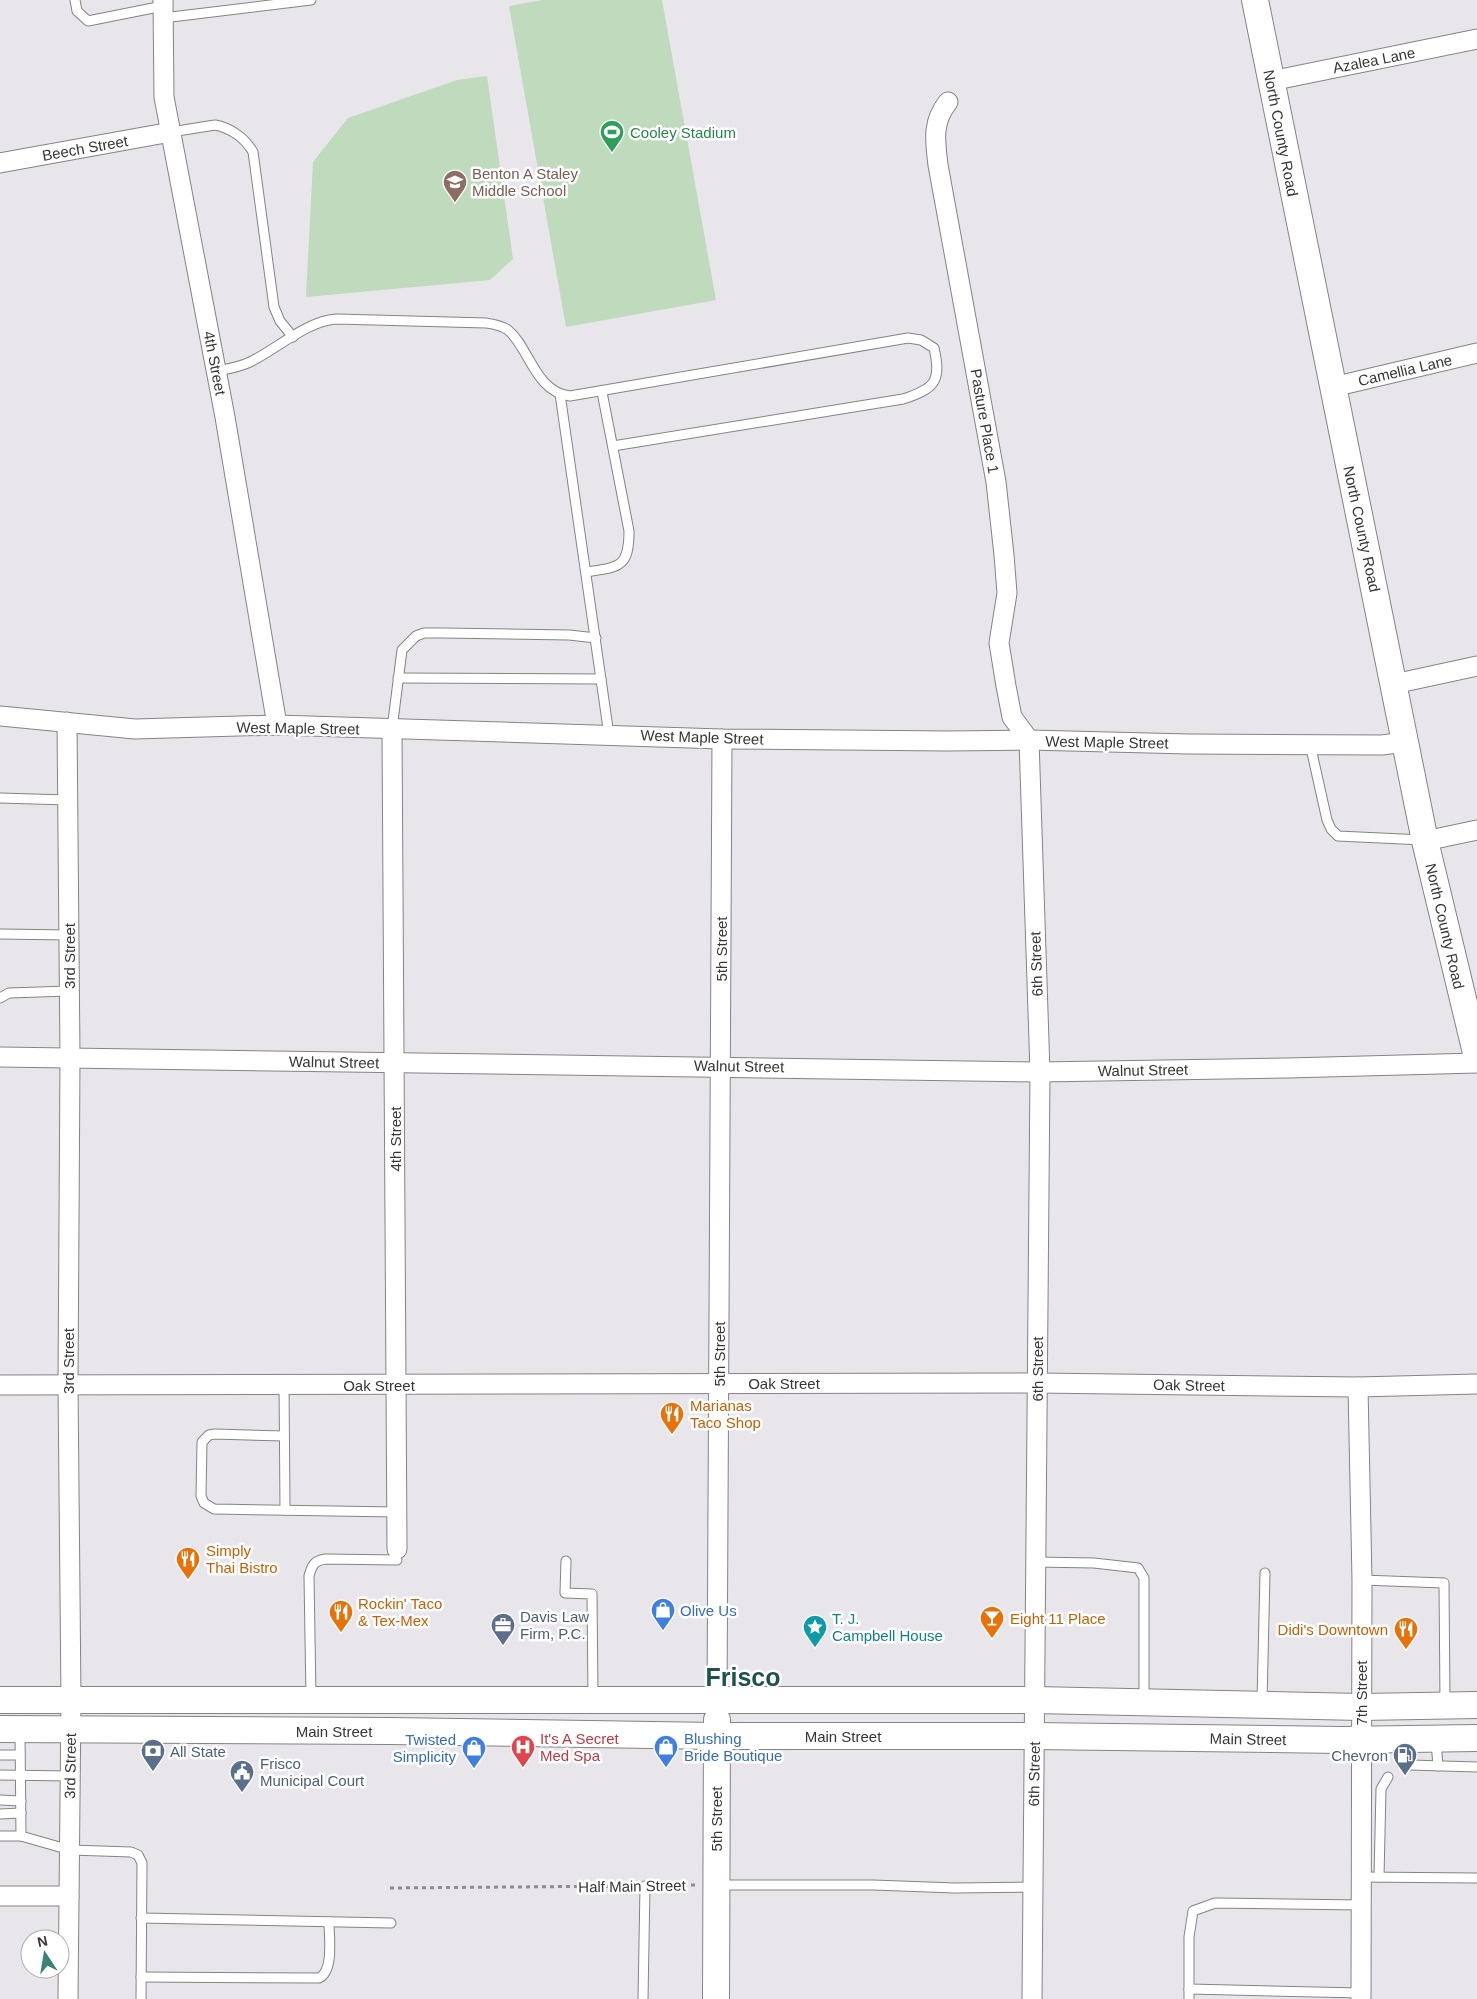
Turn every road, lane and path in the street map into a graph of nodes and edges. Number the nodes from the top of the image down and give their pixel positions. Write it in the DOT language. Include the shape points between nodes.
graph roads {
  1 [pos="75,0"];
  2 [pos="312,0"];
  3 [pos="1255,0"];
  4 [pos="163,8"];
  5 [pos="1477,39"];
  6 [pos="1271,81"];
  7 [pos="948,102"];
  8 [pos="171,132"];
  9 [pos="0,164"];
  10 [pos="293,337"];
  11 [pos="1477,353"];
  12 [pos="216,371"];
  13 [pos="1333,387"];
  14 [pos="602,392"];
  15 [pos="560,394"];
  16 [pos="612,446"];
  17 [pos="586,572"];
  18 [pos="596,638"];
  19 [pos="1477,666"];
  20 [pos="398,678"];
  21 [pos="601,679"];
  22 [pos="1394,684"];
  23 [pos="0,716"];
  24 [pos="67,722"];
  25 [pos="277,725"];
  26 [pos="392,729"];
  27 [pos="609,735"];
  28 [pos="722,739"];
  29 [pos="1029,740"];
  30 [pos="1405,742"];
  31 [pos="1310,744"];
  32 [pos="0,798"];
  33 [pos="68,800"];
  34 [pos="1477,830"];
  35 [pos="1426,841"];
  36 [pos="0,934"];
  37 [pos="69,936"];
  38 [pos="69,991"];
  39 [pos="0,998"];
  40 [pos="1472,1021"];
  41 [pos="0,1056"];
  42 [pos="70,1057"];
  43 [pos="1477,1057"];
  44 [pos="395,1063"];
  45 [pos="1477,1064"];
  46 [pos="720,1066"];
  47 [pos="1040,1072"];
  48 [pos="719,1383"];
  49 [pos="1037,1383"];
  50 [pos="68,1384"];
  51 [pos="284,1384"];
  52 [pos="1477,1384"];
  53 [pos="0,1385"];
  54 [pos="396,1385"];
  55 [pos="1358,1387"];
  56 [pos="284,1436"];
  57 [pos="285,1510"];
  58 [pos="397,1512"];
  59 [pos="397,1554"];
  60 [pos="566,1561"];
  61 [pos="1036,1562"];
  62 [pos="1265,1573"];
  63 [pos="1362,1580"];
  64 [pos="71,1699"];
  65 [pos="311,1699"];
  66 [pos="0,1700"];
  67 [pos="1034,1700"];
  68 [pos="593,1701"];
  69 [pos="717,1702"];
  70 [pos="1144,1702"];
  71 [pos="1262,1705"];
  72 [pos="1477,1705"];
  73 [pos="1445,1706"];
  74 [pos="1361,1707"];
  75 [pos="10,1729"];
  76 [pos="71,1729"];
  77 [pos="716,1736"];
  78 [pos="1034,1736"];
  79 [pos="1477,1738"];
  80 [pos="1435,1739"];
  81 [pos="1361,1740"];
  82 [pos="0,1755"];
  83 [pos="20,1755"];
  84 [pos="1410,1766"];
  85 [pos="1438,1766"];
  86 [pos="1477,1767"];
  87 [pos="0,1775"];
  88 [pos="20,1775"];
  89 [pos="70,1776"];
  90 [pos="1388,1777"];
  91 [pos="0,1800"];
  92 [pos="21,1801"];
  93 [pos="21,1813"];
  94 [pos="0,1814"];
  95 [pos="0,1836"];
  96 [pos="21,1836"];
  97 [pos="70,1850"];
  98 [pos="1370,1877"];
  99 [pos="1477,1878"];
  100 [pos="716,1885"];
  101 [pos="645,1886"];
  102 [pos="1033,1887"];
  103 [pos="390,1888"];
  104 [pos="0,1896"];
  105 [pos="69,1896"];
  106 [pos="1361,1905"];
  107 [pos="141,1918"];
  108 [pos="329,1922"];
  109 [pos="391,1923"];
  110 [pos="141,1976"];
  111 [pos="1189,1989"];
  112 [pos="1361,1996"];
  113 [pos="68,1999"];
  114 [pos="141,1999"];
  115 [pos="643,1999"];
  116 [pos="716,1999"];
  117 [pos="1032,1999"];
  118 [pos="1189,1999"];
  1 -- 4 [label="lane" via="77,11 88,21"];
  2 -- 4 [label="lane"];
  3 -- 6 [label="main road, North County Road"];
  4 -- 8 [label="street, 4th Street" via="164,97"];
  5 -- 6 [label="street, Azalea Lane"];
  6 -- 13 [label="main road, North County Road"];
  7 -- 29 [label="street, Pasture Place 1" via="938,113 935,136 938,165 996,482 1007,593 999,643 1012,717"];
  8 -- 9 [label="street, Beech Street"];
  8 -- 10 [label="lane" via="215,125 237,135 249,145 274,308"];
  8 -- 12 [label="street, 4th Street"];
  10 -- 12 [label="lane" via="242,366"];
  10 -- 15 [label="lane" via="327,319 494,324 511,333 543,380"];
  11 -- 13 [label="street, Camellia Lane"];
  12 -- 25 [label="street, 4th Street"];
  13 -- 22 [label="main road, North County Road"];
  14 -- 15 [label="lane" via="575,396"];
  14 -- 16 [label="lane"];
  14 -- 16 [label="lane" via="908,338 921,340 934,348 938,365 935,381 925,392 903,399"];
  15 -- 17 [label="lane"];
  16 -- 17 [label="lane" via="629,531 629,548 625,560 615,567"];
  17 -- 18 [label="lane"];
  18 -- 20 [label="lane" via="424,633 416,636 402,650"];
  18 -- 21 [label="lane"];
  19 -- 22 [label="street"];
  20 -- 21 [label="lane"];
  20 -- 26 [label="lane"];
  21 -- 27 [label="lane"];
  22 -- 30 [label="main road, North County Road"];
  23 -- 24 [label="street, West Maple Street"];
  24 -- 25 [label="street, West Maple Street" via="135,729"];
  24 -- 33 [label="street, 3rd Street"];
  25 -- 26 [label="street, West Maple Street"];
  26 -- 27 [label="street, West Maple Street"];
  26 -- 44 [label="street, 4th Street"];
  27 -- 28 [label="street, West Maple Street"];
  28 -- 29 [label="street, West Maple Street"];
  28 -- 46 [label="street, 5th Street"];
  29 -- 31 [label="street, West Maple Street"];
  29 -- 47 [label="street, 6th Street"];
  30 -- 31 [label="street, West Maple Street" via="1382,745"];
  30 -- 35 [label="main road, North County Road"];
  31 -- 35 [label="lane" via="1327,820 1338,836"];
  32 -- 33 [label="lane"];
  33 -- 37 [label="street, 3rd Street"];
  34 -- 35 [label="street"];
  35 -- 40 [label="main road, North County Road"];
  36 -- 37 [label="lane"];
  37 -- 38 [label="street, 3rd Street"];
  38 -- 39 [label="lane" via="9,993"];
  38 -- 42 [label="street, 3rd Street"];
  40 -- 43 [label="main road, North County Road"];
  41 -- 42 [label="street, Walnut Street"];
  42 -- 44 [label="street, Walnut Street"];
  42 -- 50 [label="street, 3rd Street"];
  44 -- 46 [label="street, Walnut Street"];
  44 -- 54 [label="street, 4th Street"];
  45 -- 47 [label="street, Walnut Street"];
  46 -- 47 [label="street, Walnut Street"];
  46 -- 48 [label="street, 5th Street"];
  47 -- 49 [label="street, 6th Street"];
  48 -- 49 [label="street, Oak Street"];
  48 -- 54 [label="street, Oak Street"];
  48 -- 69 [label="street, 5th Street"];
  49 -- 55 [label="street, Oak Street"];
  49 -- 61 [label="street, 6th Street"];
  50 -- 51 [label="street, Oak Street"];
  50 -- 53 [label="street, Oak Street"];
  50 -- 64 [label="street, 3rd Street"];
  51 -- 54 [label="street, Oak Street"];
  51 -- 56 [label="lane"];
  52 -- 55 [label="street, Oak Street"];
  54 -- 58 [label="street, 4th Street"];
  55 -- 63 [label="street, 7th Street"];
  56 -- 57 [label="lane"];
  56 -- 57 [label="lane" via="209,1436 202,1442 201,1496 204,1503 214,1509"];
  57 -- 58 [label="lane"];
  58 -- 59 [label="street, 4th Street"];
  59 -- 65 [label="lane" via="317,1560 311,1566"];
  60 -- 68 [label="lane" via="565,1593 592,1594"];
  61 -- 67 [label="street, 6th Street"];
  61 -- 70 [label="lane" via="1138,1568 1144,1578"];
  62 -- 71 [label="lane"];
  63 -- 73 [label="lane" via="1444,1583"];
  63 -- 74 [label="street, 7th Street"];
  64 -- 65 [label="main road"];
  64 -- 66 [label="main road"];
  64 -- 76 [label="street, 3rd Street"];
  65 -- 68 [label="main road"];
  67 -- 69 [label="main road"];
  67 -- 70 [label="main road"];
  67 -- 78 [label="street, 6th Street"];
  68 -- 69 [label="main road"];
  69 -- 77 [label="main road, 5th Street"];
  70 -- 71 [label="main road"];
  71 -- 74 [label="main road"];
  72 -- 73 [label="main road"];
  73 -- 74 [label="main road"];
  74 -- 81 [label="street, 7th Street"];
  75 -- 76 [label="main road, Main Street"];
  75 -- 83 [label="lane"];
  76 -- 77 [label="main road, Main Street"];
  76 -- 89 [label="street, 3rd Street"];
  77 -- 78 [label="main road, Main Street"];
  77 -- 100 [label="main road, 5th Street"];
  78 -- 81 [label="main road, Main Street"];
  78 -- 102 [label="street, 6th Street"];
  79 -- 80 [label="main road, Main Street"];
  80 -- 81 [label="main road, Main Street"];
  80 -- 85 [label="lane"];
  81 -- 98 [label="street, 7th Street"];
  82 -- 83 [label="lane"];
  83 -- 88 [label="lane"];
  84 -- 85 [label="lane"];
  85 -- 86 [label="lane"];
  87 -- 88 [label="lane"];
  88 -- 89 [label="lane"];
  88 -- 92 [label="lane"];
  89 -- 97 [label="street, 3rd Street"];
  90 -- 98 [label="lane" via="1381,1788"];
  91 -- 92 [label="lane"];
  92 -- 93 [label="lane"];
  93 -- 94 [label="lane"];
  93 -- 96 [label="lane"];
  95 -- 96 [label="lane"];
  96 -- 97 [label="lane"];
  97 -- 105 [label="street, 3rd Street"];
  97 -- 107 [label="lane" via="138,1854 142,1863"];
  98 -- 99 [label="lane"];
  98 -- 106 [label="street, 7th Street"];
  100 -- 101 [label="path, Half Main Street"];
  100 -- 102 [label="lane"];
  100 -- 116 [label="main road, 5th Street"];
  101 -- 103 [label="path, Half Main Street"];
  101 -- 115 [label="lane"];
  102 -- 117 [label="street, 6th Street"];
  104 -- 105 [label="street"];
  105 -- 113 [label="street, 3rd Street"];
  106 -- 111 [label="lane" via="1215,1903 1193,1911 1189,1937"];
  106 -- 112 [label="street, 7th Street"];
  107 -- 108 [label="lane"];
  107 -- 110 [label="lane"];
  108 -- 109 [label="lane"];
  108 -- 110 [label="lane" via="328,1968 319,1978"];
  110 -- 114 [label="lane"];
  111 -- 112 [label="lane"];
  111 -- 118 [label="lane"];
}
